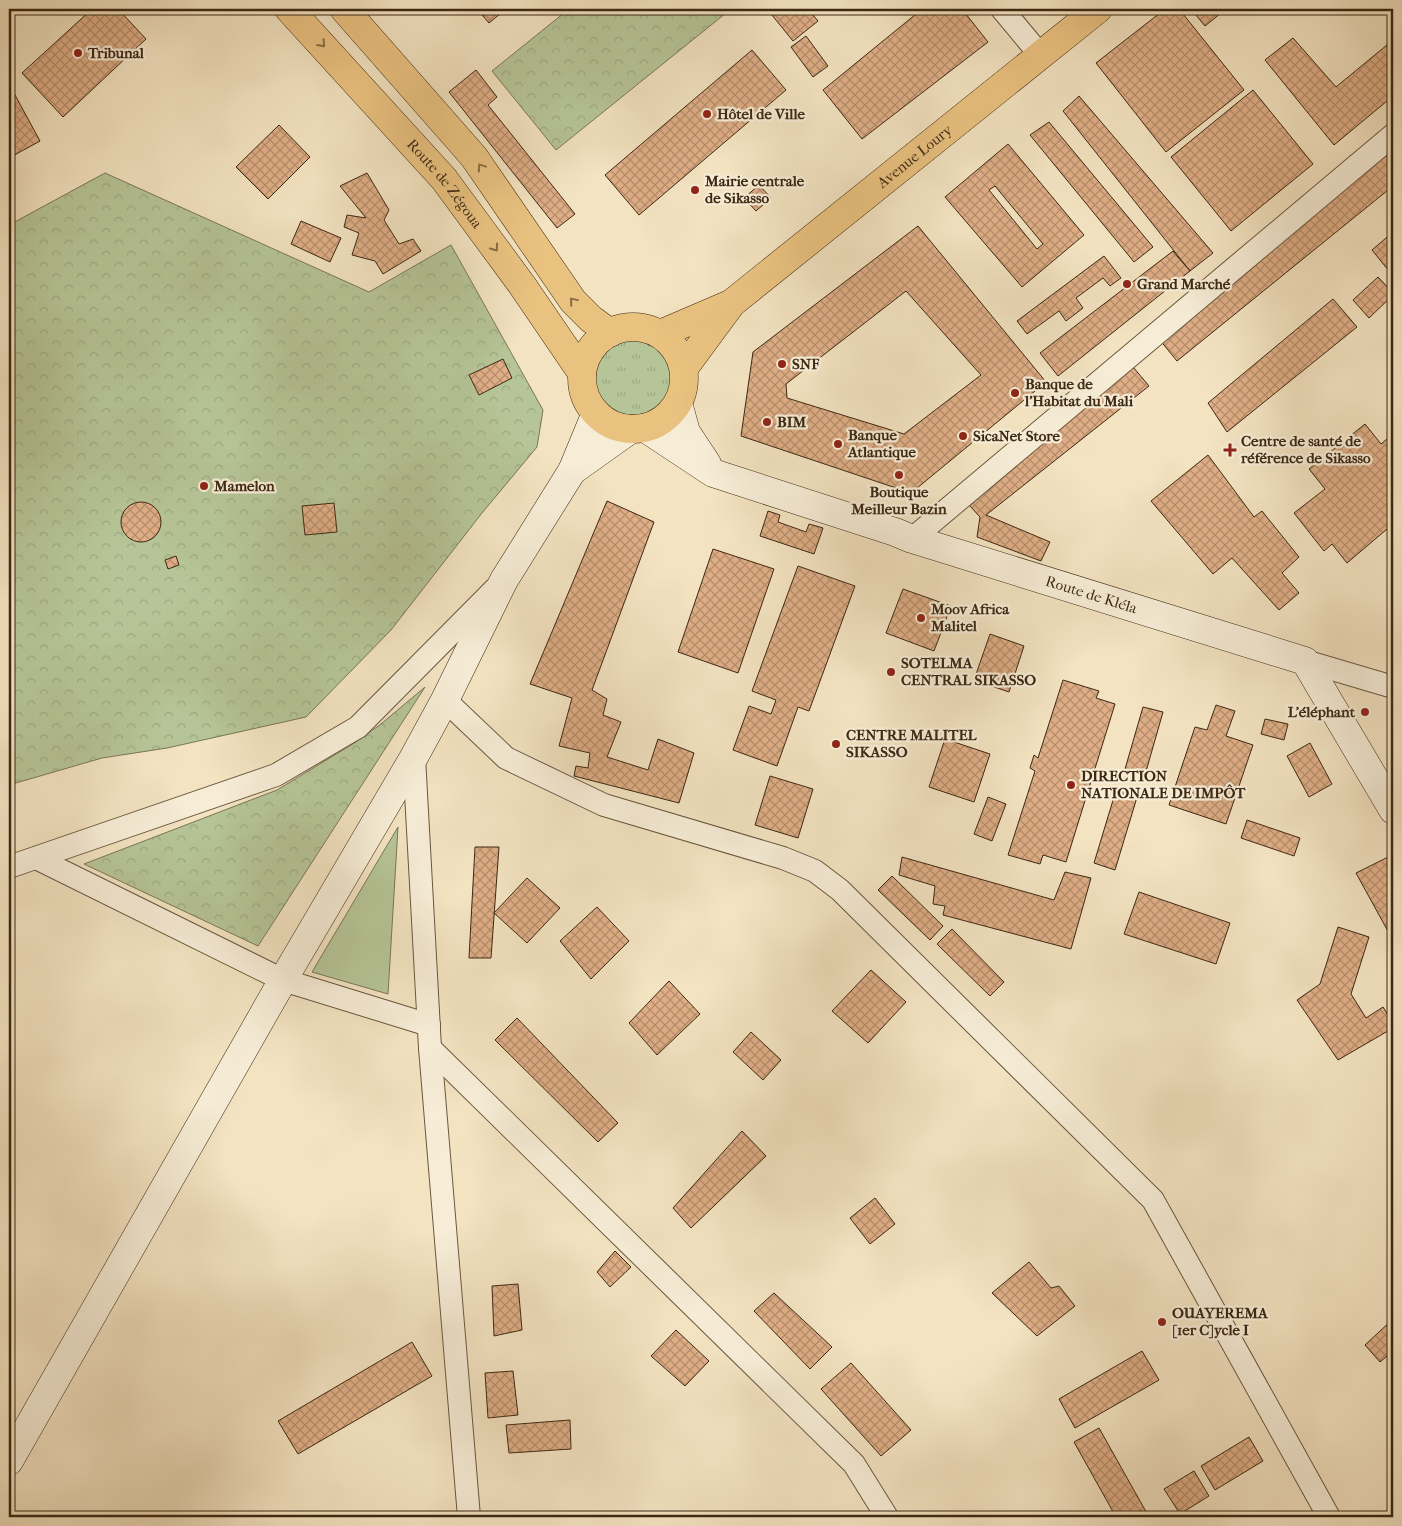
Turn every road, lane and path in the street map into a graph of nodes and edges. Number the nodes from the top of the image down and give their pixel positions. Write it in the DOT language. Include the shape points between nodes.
graph roads {
  1 [pos="289,9"];
  2 [pos="344,9"];
  3 [pos="1002,9"];
  4 [pos="1098,9"];
  5 [pos="1041,56"];
  6 [pos="1393,135"];
  7 [pos="732,303"];
  8 [pos="610,333"];
  9 [pos="660,334"];
  10 [pos="684,368"];
  11 [pos="582,373"];
  12 [pos="678,403"];
  13 [pos="596,413"];
  14 [pos="638,428"];
  15 [pos="572,471"];
  16 [pos="713,473"];
  17 [pos="912,539"];
  18 [pos="504,580"];
  19 [pos="1305,661"];
  20 [pos="1393,687"];
  21 [pos="445,700"];
  22 [pos="414,757"];
  23 [pos="1393,810"];
  24 [pos="36,858"];
  25 [pos="9,867"];
  26 [pos="283,980"];
  27 [pos="429,1026"];
  28 [pos="430,1048"];
  29 [pos="9,1461"];
  30 [pos="469,1517"];
  31 [pos="887,1517"];
  32 [pos="1329,1517"];
  1 -- 11 [label="main road, Route de Zégoua, one-way" via="444,179"];
  8 -- 2 [label="main road, one-way" via="573,301 474,157"];
  3 -- 5 [label="street"];
  4 -- 5 [label="main road, Avenue Loury"];
  5 -- 7 [label="main road, Avenue Loury"];
  6 -- 17 [label="street"];
  7 -- 9 [label="main road"];
  7 -- 10 [label="main road"];
  8 -- 9 [label="main road" via="630,327"];
  8 -- 11 [label="main road" via="591,350"];
  9 -- 10 [label="main road" via="671,343"];
  10 -- 12 [label="main road"];
  11 -- 13 [label="main road" via="585,394"];
  12 -- 14 [label="main road" via="664,419"];
  12 -- 16 [label="street" via="686,432"];
  13 -- 14 [label="main road" via="618,427"];
  13 -- 15 [label="street"];
  14 -- 15 [label="street"];
  14 -- 16 [label="street, Route de Kléla"];
  15 -- 18 [label="street"];
  16 -- 17 [label="street, Route de Kléla"];
  17 -- 19 [label="street, Route de Kléla"];
  18 -- 21 [label="street"];
  18 -- 24 [label="street" via="358,727 276,775"];
  19 -- 20 [label="street"];
  19 -- 23 [label="street"];
  21 -- 22 [label="street"];
  21 -- 32 [label="street" via="506,758 604,805 799,864 815,871 840,890 1153,1200"];
  22 -- 26 [label="street"];
  22 -- 27 [label="street"];
  24 -- 25 [label="street"];
  24 -- 26 [label="street"];
  26 -- 27 [label="street"];
  26 -- 29 [label="street"];
  27 -- 28 [label="street"];
  28 -- 30 [label="street"];
  28 -- 31 [label="street" via="854,1464"];
}
